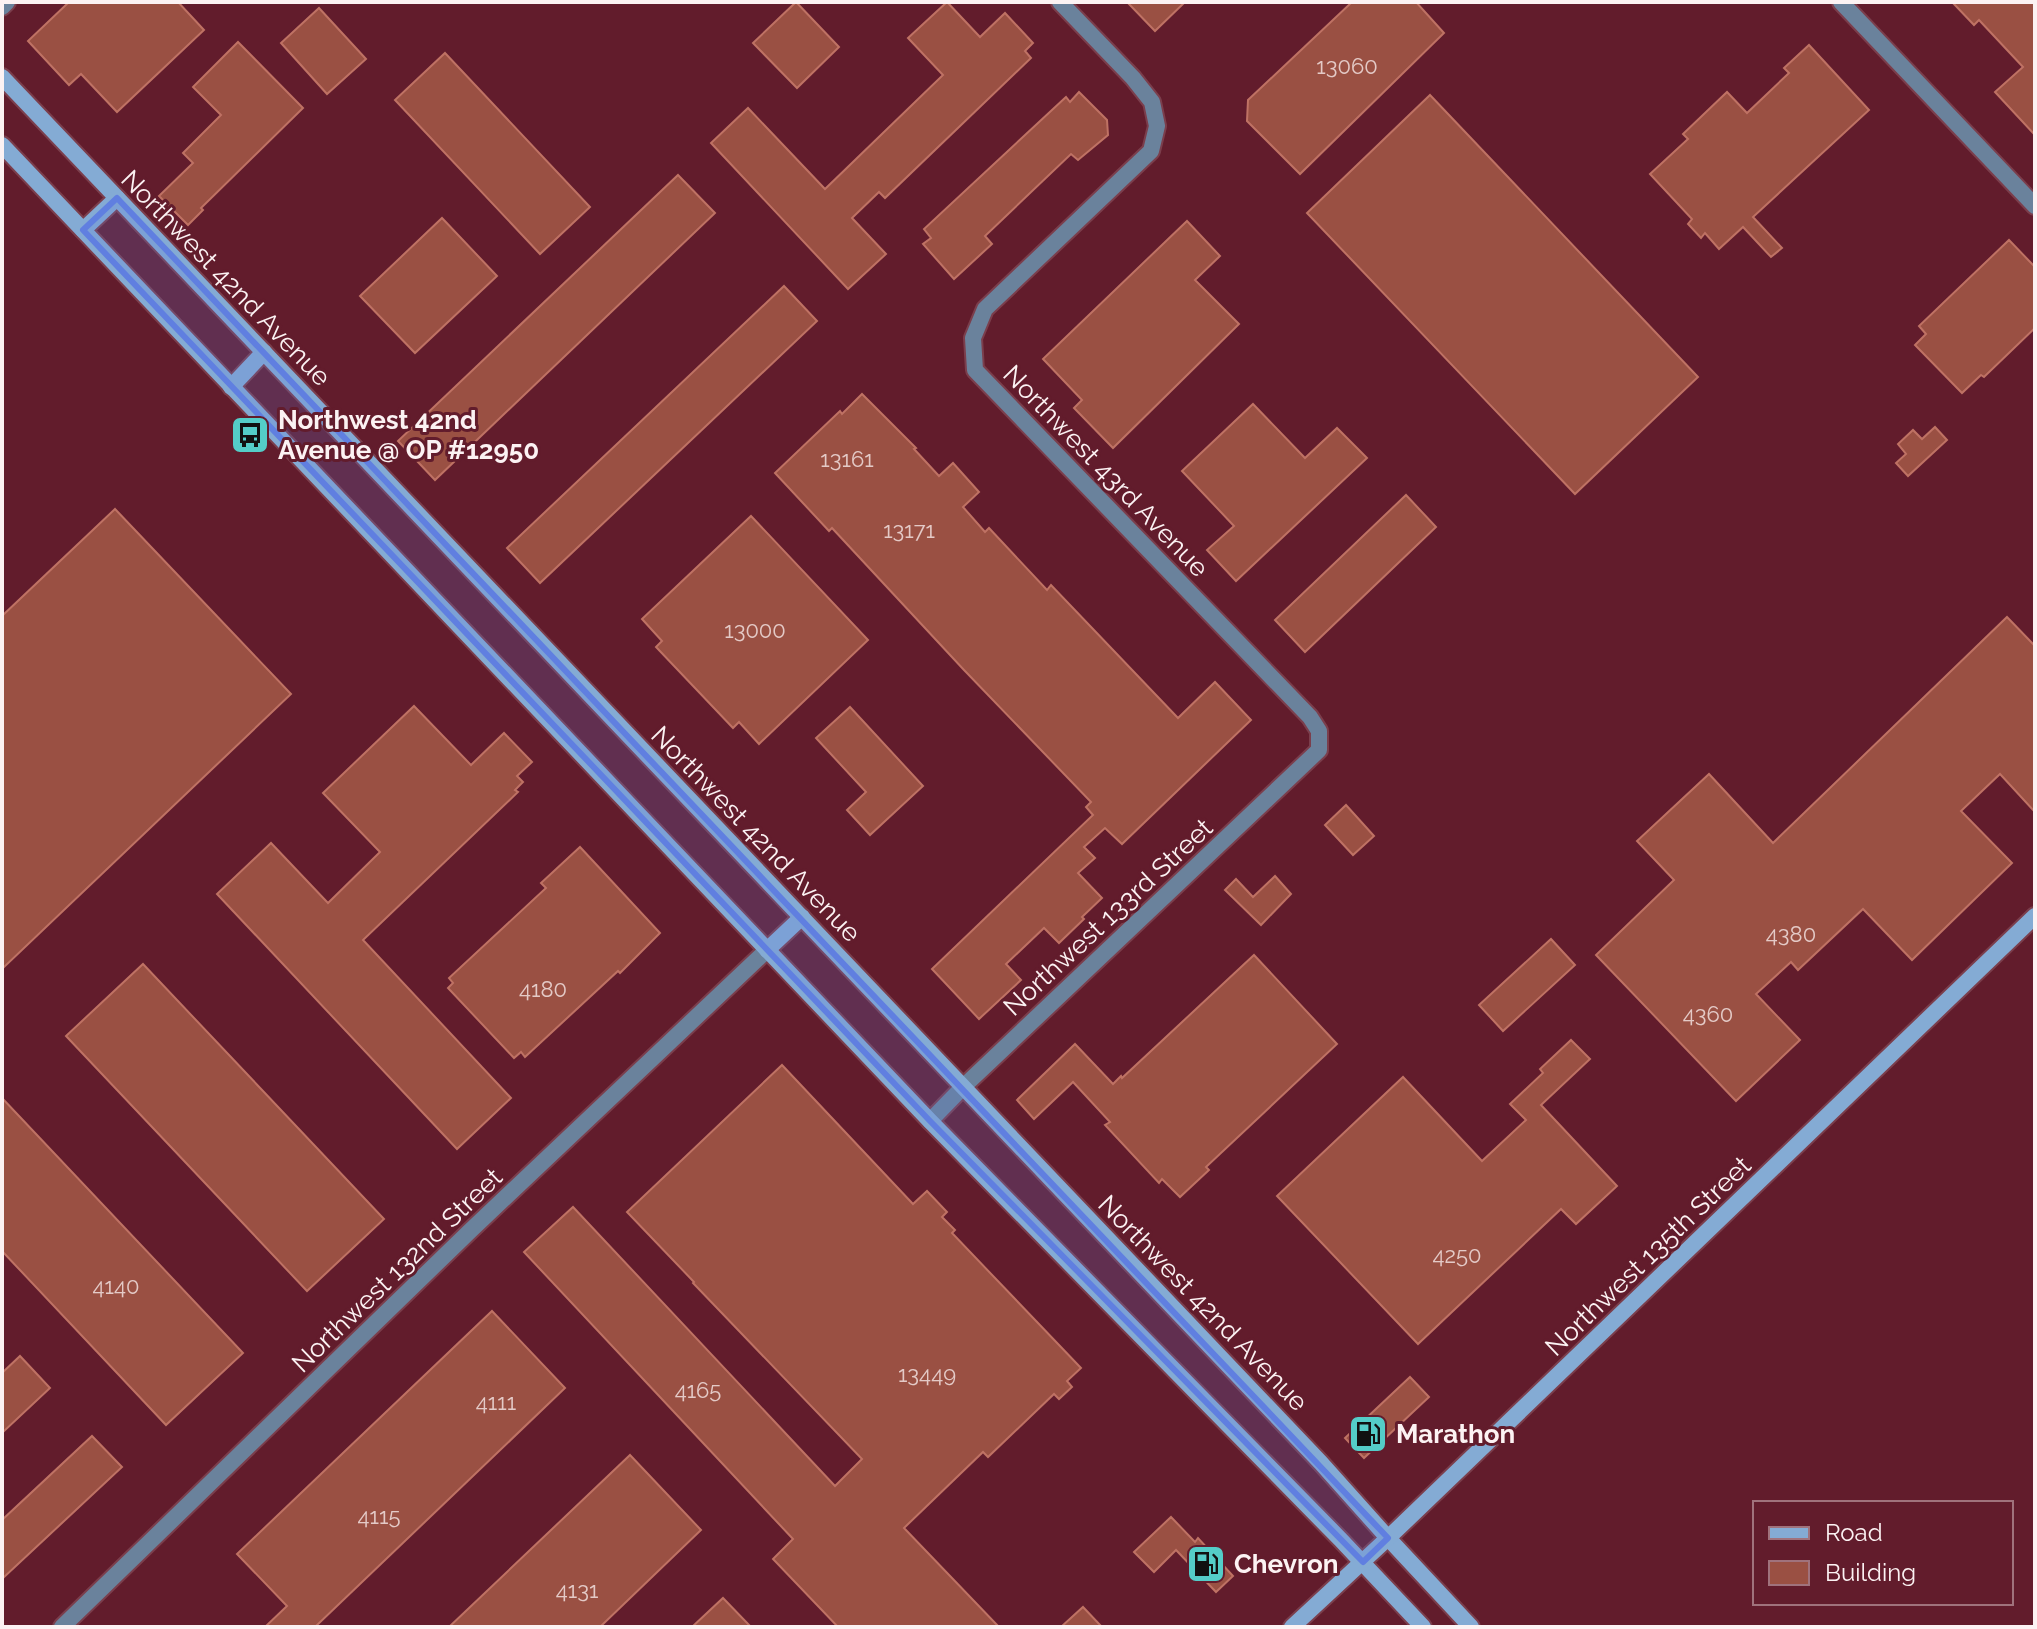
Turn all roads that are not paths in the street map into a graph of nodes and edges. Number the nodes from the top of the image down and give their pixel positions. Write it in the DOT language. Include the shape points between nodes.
graph roads {
  1 [pos="7,2"];
  2 [pos="1060,2"];
  3 [pos="1841,2"];
  4 [pos="2,7"];
  5 [pos="2,77"];
  6 [pos="2,145"];
  7 [pos="117,198"];
  8 [pos="2035,206"];
  9 [pos="83,230"];
  10 [pos="264,352"];
  11 [pos="231,387"];
  12 [pos="1319,750"];
  13 [pos="2035,916"];
  14 [pos="802,917"];
  15 [pos="767,950"];
  16 [pos="963,1087"];
  17 [pos="930,1121"];
  18 [pos="1388,1538"];
  19 [pos="1363,1562"];
  20 [pos="62,1627"];
  21 [pos="1292,1627"];
  22 [pos="1423,1627"];
  23 [pos="1471,1627"];
  1 -- 4 [label="street"];
  2 -- 12 [label="street, Northwest 43rd Avenue" via="1152,102 1157,126 1151,151 985,309 973,338 975,370 1310,717 1319,731"];
  3 -- 8 [label="street"];
  5 -- 7 [label="main road, Northwest 42nd Avenue"];
  6 -- 9 [label="main road"];
  7 -- 9 [label="main road"];
  7 -- 10 [label="main road, Northwest 42nd Avenue"];
  9 -- 11 [label="main road"];
  10 -- 11 [label="main road"];
  10 -- 14 [label="main road, Northwest 42nd Avenue"];
  11 -- 15 [label="main road"];
  12 -- 16 [label="street, Northwest 133rd Street"];
  13 -- 18 [label="main road, Northwest 135th Street"];
  14 -- 15 [label="main road"];
  14 -- 16 [label="main road, Northwest 42nd Avenue"];
  15 -- 17 [label="main road"];
  15 -- 20 [label="street, Northwest 132nd Street"];
  16 -- 17 [label="street, Northwest 133rd Street"];
  16 -- 18 [label="main road, Northwest 42nd Avenue"];
  17 -- 19 [label="main road"];
  18 -- 19 [label="main road, Northwest 135th Street"];
  18 -- 23 [label="main road, Northwest 42nd Avenue"];
  19 -- 21 [label="main road, Northwest 135th Street"];
  19 -- 22 [label="main road"];
}
